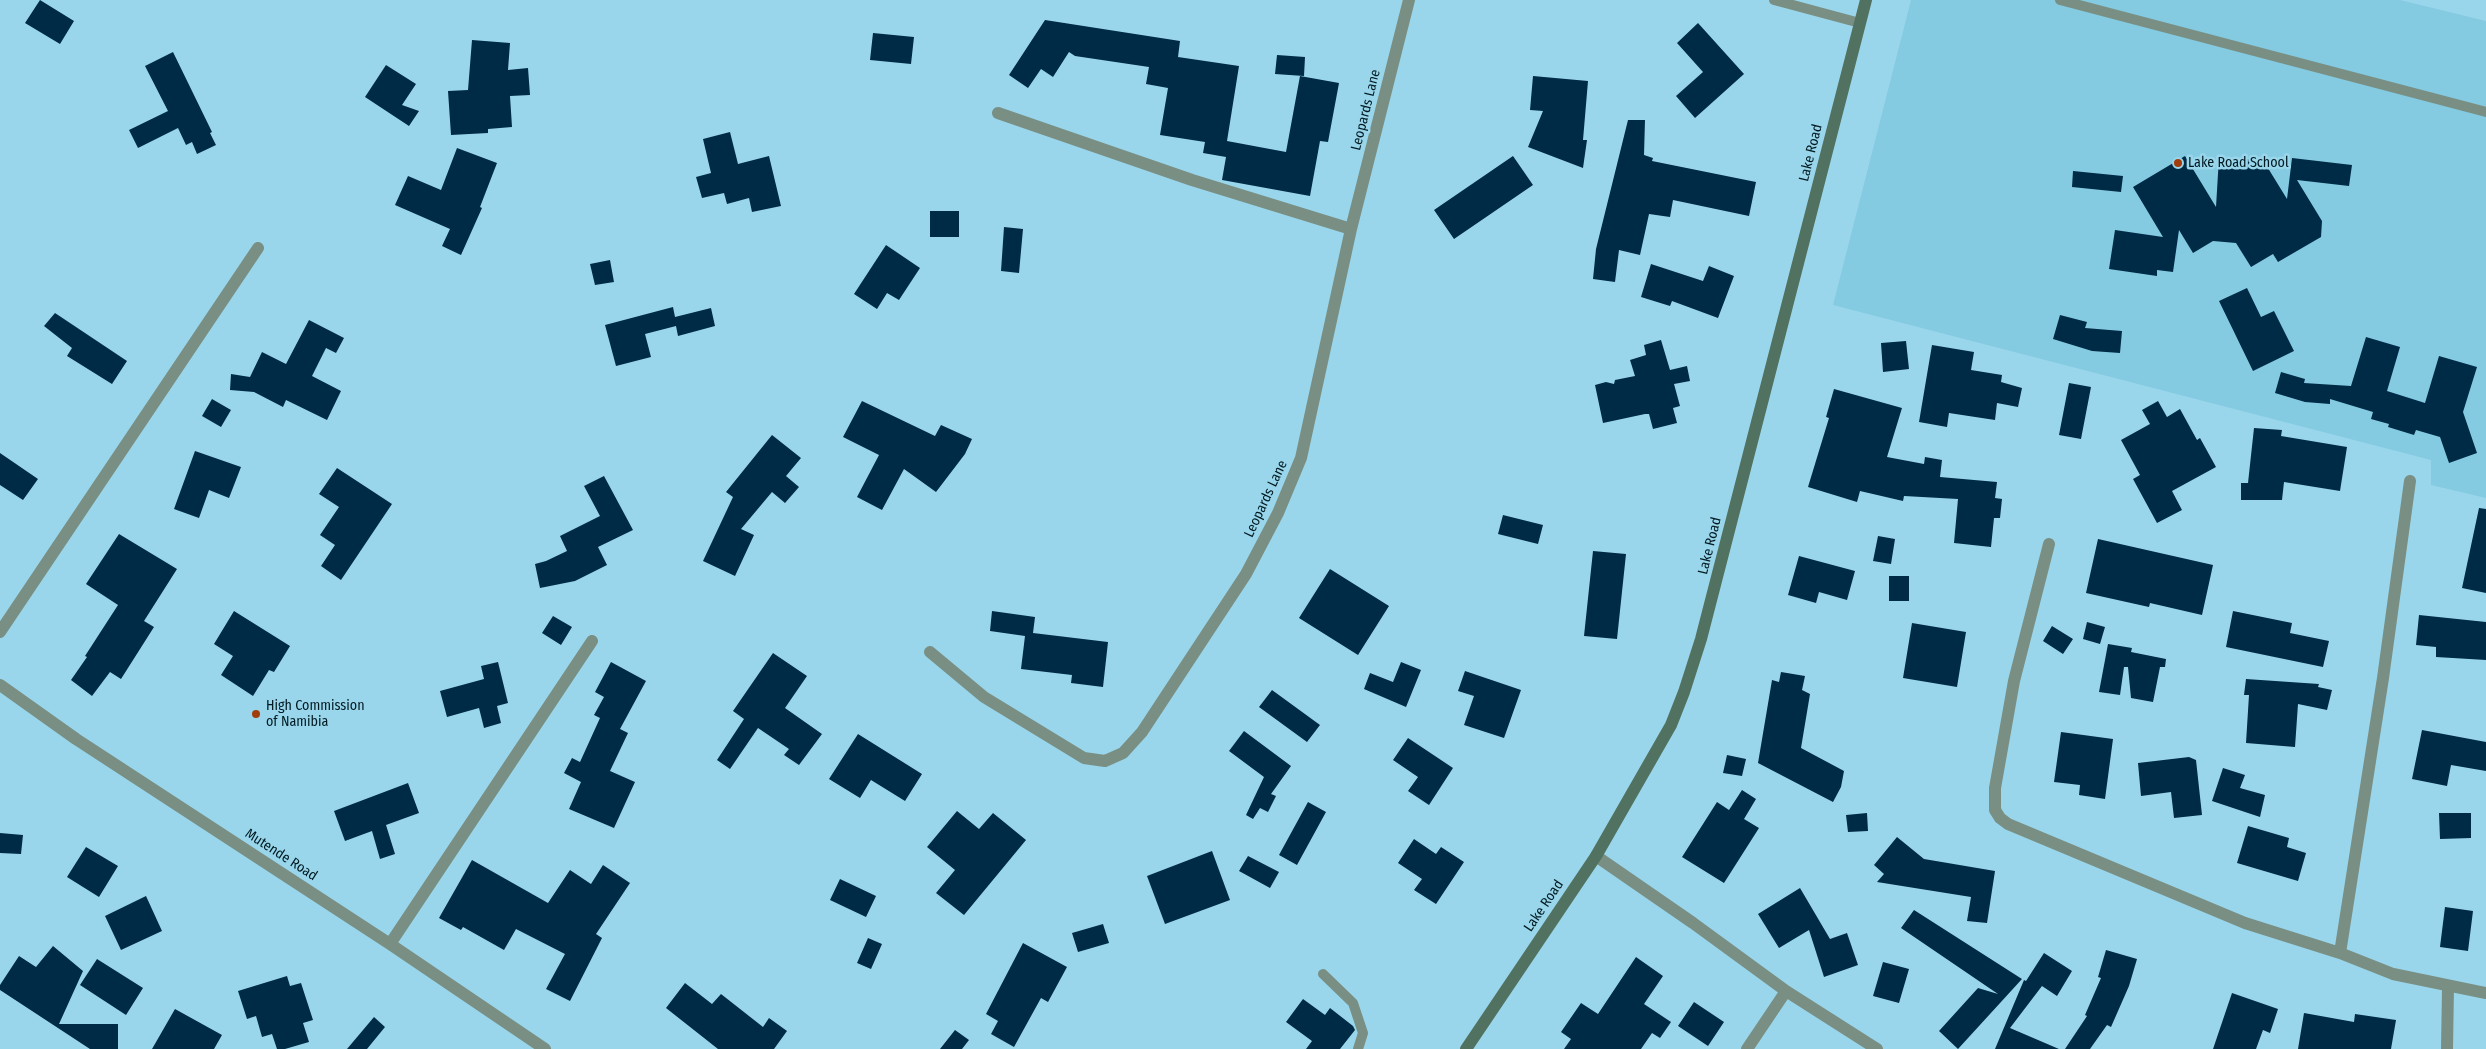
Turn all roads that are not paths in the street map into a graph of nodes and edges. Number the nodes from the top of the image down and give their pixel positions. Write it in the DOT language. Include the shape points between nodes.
graph roads {
  1 [pos="1409,0"];
  2 [pos="1774,0"];
  3 [pos="1866,0"];
  4 [pos="2060,0"];
  5 [pos="1860,24"];
  6 [pos="2486,112"];
  7 [pos="998,113"];
  8 [pos="1351,229"];
  9 [pos="258,248"];
  10 [pos="2410,481"];
  11 [pos="2049,544"];
  12 [pos="0,632"];
  13 [pos="592,641"];
  14 [pos="930,652"];
  15 [pos="0,685"];
  16 [pos="1596,856"];
  17 [pos="390,944"];
  18 [pos="2340,953"];
  19 [pos="1323,974"];
  20 [pos="2448,987"];
  21 [pos="1786,991"];
  22 [pos="2486,993"];
  23 [pos="545,1049"];
  24 [pos="1358,1049"];
  25 [pos="1466,1049"];
  26 [pos="1747,1049"];
  27 [pos="1877,1049"];
  28 [pos="2447,1049"];
  1 -- 8 [label="street, Leopards Lane"];
  2 -- 5 [label="lane"];
  3 -- 5 [label="main road, Lake Road"];
  4 -- 6 [label="lane"];
  5 -- 16 [label="main road, Lake Road" via="1690,674 1670,725"];
  7 -- 8 [label="street" via="1192,180"];
  8 -- 14 [label="street, Leopards Lane" via="1301,458 1278,513 1246,574 1142,732 1123,753 1106,761 1084,758 984,697"];
  9 -- 12 [label="street"];
  10 -- 18 [label="street"];
  11 -- 18 [label="street" via="2014,681 1995,788 1995,810 2000,818 2245,923"];
  13 -- 17 [label="street"];
  15 -- 17 [label="street, Mutende Road" via="76,739"];
  16 -- 21 [label="street"];
  16 -- 25 [label="main road, Lake Road"];
  17 -- 23 [label="street, Mutende Road"];
  18 -- 20 [label="street" via="2393,974"];
  19 -- 24 [label="lane" via="1353,1003 1363,1033"];
  20 -- 22 [label="street"];
  20 -- 28 [label="street"];
  21 -- 26 [label="street"];
  21 -- 27 [label="street"];
}
